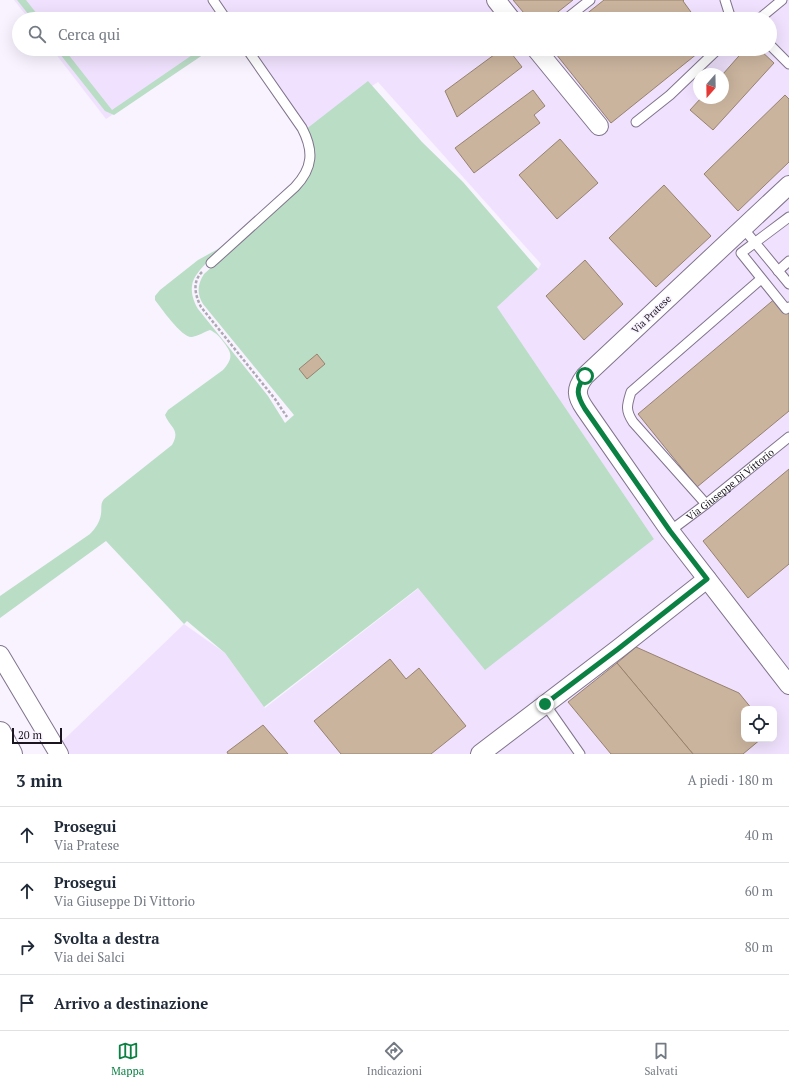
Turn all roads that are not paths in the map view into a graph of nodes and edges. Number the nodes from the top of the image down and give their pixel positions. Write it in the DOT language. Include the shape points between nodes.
graph roads {
  1 [pos="213,0"];
  2 [pos="496,0"];
  3 [pos="590,0"];
  4 [pos="725,0"];
  5 [pos="774,0"];
  6 [pos="782,0"];
  7 [pos="221,12"];
  8 [pos="505,12"];
  9 [pos="575,12"];
  10 [pos="729,12"];
  11 [pos="759,12"];
  12 [pos="767,12"];
  13 [pos="777,52"];
  14 [pos="252,56"];
  15 [pos="542,56"];
  16 [pos="711,56"];
  17 [pos="789,64"];
  18 [pos="636,122"];
  19 [pos="599,126"];
  20 [pos="789,185"];
  21 [pos="789,217"];
  22 [pos="743,228"];
  23 [pos="789,261"];
  24 [pos="211,263"];
  25 [pos="778,271"];
  26 [pos="761,279"];
  27 [pos="789,284"];
  28 [pos="789,307"];
  29 [pos="789,437"];
  30 [pos="706,504"];
  31 [pos="670,531"];
  32 [pos="707,579"];
  33 [pos="0,656"];
  34 [pos="789,685"];
  35 [pos="545,704"];
  36 [pos="0,733"];
  37 [pos="11,754"];
  38 [pos="59,754"];
  39 [pos="480,754"];
  40 [pos="580,754"];
  1 -- 7 [label="lane"];
  2 -- 8 [label="street"];
  3 -- 9 [label="lane"];
  4 -- 10 [label="lane"];
  5 -- 11 [label="lane"];
  6 -- 12 [label="lane"];
  13 -- 17 [label="lane"];
  14 -- 24 [label="lane" via="308,139 309,167 295,187"];
  15 -- 19 [label="street"];
  16 -- 18 [label="lane" via="670,95"];
  20 -- 22 [label="street, Via Pratese"];
  21 -- 26 [label="lane" via="741,253"];
  22 -- 25 [label="lane"];
  22 -- 31 [label="street, Via Pratese" via="640,323 585,376 578,387 579,400"];
  23 -- 25 [label="lane"];
  25 -- 27 [label="lane"];
  26 -- 28 [label="lane" via="786,309"];
  26 -- 30 [label="lane" via="631,392 626,406 633,422"];
  29 -- 30 [label="lane, Via Giuseppe Di Vittorio"];
  30 -- 31 [label="lane, Via Giuseppe Di Vittorio"];
  31 -- 32 [label="street"];
  32 -- 34 [label="street"];
  32 -- 35 [label="street"];
  33 -- 38 [label="street"];
  35 -- 39 [label="street"];
  35 -- 40 [label="lane"];
  36 -- 37 [label="highway"];
}
